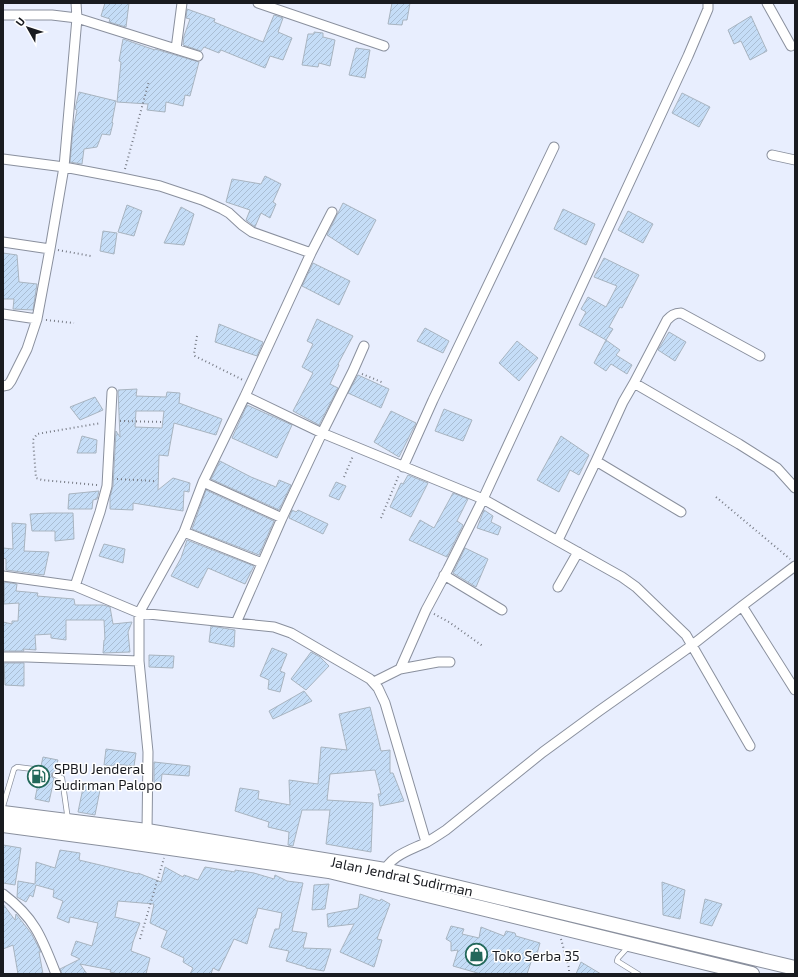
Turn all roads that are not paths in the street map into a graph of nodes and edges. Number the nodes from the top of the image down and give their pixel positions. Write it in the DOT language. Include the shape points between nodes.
graph roads {
  1 [pos="76,3"];
  2 [pos="182,3"];
  3 [pos="258,3"];
  4 [pos="708,3"];
  5 [pos="767,3"];
  6 [pos="3,15"];
  7 [pos="76,18"];
  8 [pos="384,46"];
  9 [pos="791,46"];
  10 [pos="176,49"];
  11 [pos="198,56"];
  12 [pos="554,147"];
  13 [pos="772,155"];
  14 [pos="3,159"];
  15 [pos="795,160"];
  16 [pos="64,167"];
  17 [pos="332,212"];
  18 [pos="3,242"];
  19 [pos="50,249"];
  20 [pos="311,253"];
  21 [pos="3,314"];
  22 [pos="37,319"];
  23 [pos="364,346"];
  24 [pos="760,356"];
  25 [pos="634,383"];
  26 [pos="3,386"];
  27 [pos="112,392"];
  28 [pos="245,396"];
  29 [pos="322,433"];
  30 [pos="596,462"];
  31 [pos="403,467"];
  32 [pos="203,482"];
  33 [pos="795,488"];
  34 [pos="483,499"];
  35 [pos="681,512"];
  36 [pos="282,518"];
  37 [pos="184,532"];
  38 [pos="558,540"];
  39 [pos="578,552"];
  40 [pos="262,563"];
  41 [pos="795,565"];
  42 [pos="3,576"];
  43 [pos="444,576"];
  44 [pos="75,586"];
  45 [pos="558,587"];
  46 [pos="742,606"];
  47 [pos="502,610"];
  48 [pos="139,613"];
  49 [pos="236,623"];
  50 [pos="691,646"];
  51 [pos="3,658"];
  52 [pos="139,661"];
  53 [pos="450,662"];
  54 [pos="400,669"];
  55 [pos="374,682"];
  56 [pos="795,690"];
  57 [pos="750,746"];
  58 [pos="40,770"];
  59 [pos="55,775"];
  60 [pos="3,806"];
  61 [pos="3,813"];
  62 [pos="68,821"];
  63 [pos="3,825"];
  64 [pos="147,831"];
  65 [pos="426,842"];
  66 [pos="355,871"];
  67 [pos="382,877"];
  68 [pos="3,894"];
  69 [pos="630,944"];
  70 [pos="795,968"];
  71 [pos="56,974"];
  72 [pos="638,974"];
  73 [pos="752,974"];
  1 -- 7 [label="street"];
  2 -- 10 [label="street"];
  3 -- 8 [label="street"];
  4 -- 34 [label="street" via="708,9 688,56"];
  5 -- 9 [label="street"];
  6 -- 7 [label="street" via="52,15"];
  7 -- 10 [label="street"];
  7 -- 16 [label="street"];
  10 -- 11 [label="street"];
  12 -- 31 [label="street"];
  13 -- 15 [label="street"];
  14 -- 16 [label="street"];
  16 -- 19 [label="street"];
  16 -- 20 [label="street" via="160,186 202,200 229,213 252,232"];
  17 -- 20 [label="street"];
  18 -- 19 [label="street"];
  19 -- 22 [label="street"];
  20 -- 28 [label="street"];
  21 -- 22 [label="street"];
  22 -- 26 [label="street" via="27,349 11,381"];
  23 -- 29 [label="street"];
  24 -- 25 [label="street" via="681,313 676,313 667,320"];
  25 -- 30 [label="street"];
  25 -- 33 [label="street" via="777,468"];
  27 -- 44 [label="street" via="107,482 100,512"];
  28 -- 29 [label="street"];
  28 -- 32 [label="street"];
  29 -- 31 [label="street"];
  29 -- 36 [label="street"];
  30 -- 35 [label="street"];
  30 -- 38 [label="street"];
  31 -- 34 [label="street"];
  32 -- 36 [label="street"];
  32 -- 37 [label="street"];
  34 -- 38 [label="street"];
  34 -- 43 [label="street"];
  36 -- 40 [label="street"];
  37 -- 40 [label="street"];
  37 -- 48 [label="street"];
  38 -- 39 [label="street"];
  39 -- 45 [label="street"];
  39 -- 50 [label="street" via="636,587 682,631"];
  40 -- 49 [label="street"];
  41 -- 46 [label="street"];
  42 -- 44 [label="street"];
  43 -- 47 [label="street"];
  43 -- 54 [label="street"];
  44 -- 48 [label="street"];
  46 -- 50 [label="street"];
  46 -- 56 [label="street"];
  48 -- 49 [label="street"];
  48 -- 52 [label="street"];
  49 -- 55 [label="street" via="291,633"];
  50 -- 57 [label="street"];
  50 -- 65 [label="street" via="568,734 446,830"];
  51 -- 52 [label="street"];
  52 -- 64 [label="street" via="148,752"];
  53 -- 54 [label="street"];
  54 -- 55 [label="street"];
  55 -- 65 [label="street" via="385,703"];
  58 -- 60 [label="lane" via="17,767"];
  59 -- 62 [label="lane" via="62,778"];
  61 -- 62 [label="highway, Jalan Jendral Sudirman"];
  62 -- 64 [label="highway, Jalan Jendral Sudirman"];
  63 -- 66 [label="highway, Jalan Jendral Sudirman" via="329,871"];
  64 -- 66 [label="highway, Jalan Jendral Sudirman"];
  65 -- 67 [label="street" via="399,855"];
  66 -- 67 [label="highway, Jalan Jendral Sudirman"];
  67 -- 69 [label="highway, Jalan Jendral Sudirman" via="557,927"];
  67 -- 70 [label="highway, Jalan Jendral Sudirman"];
  68 -- 71 [label="street" via="27,915 35,926"];
  69 -- 72 [label="lane" via="617,961"];
  69 -- 73 [label="highway, Jalan Jendral Sudirman"];
}
